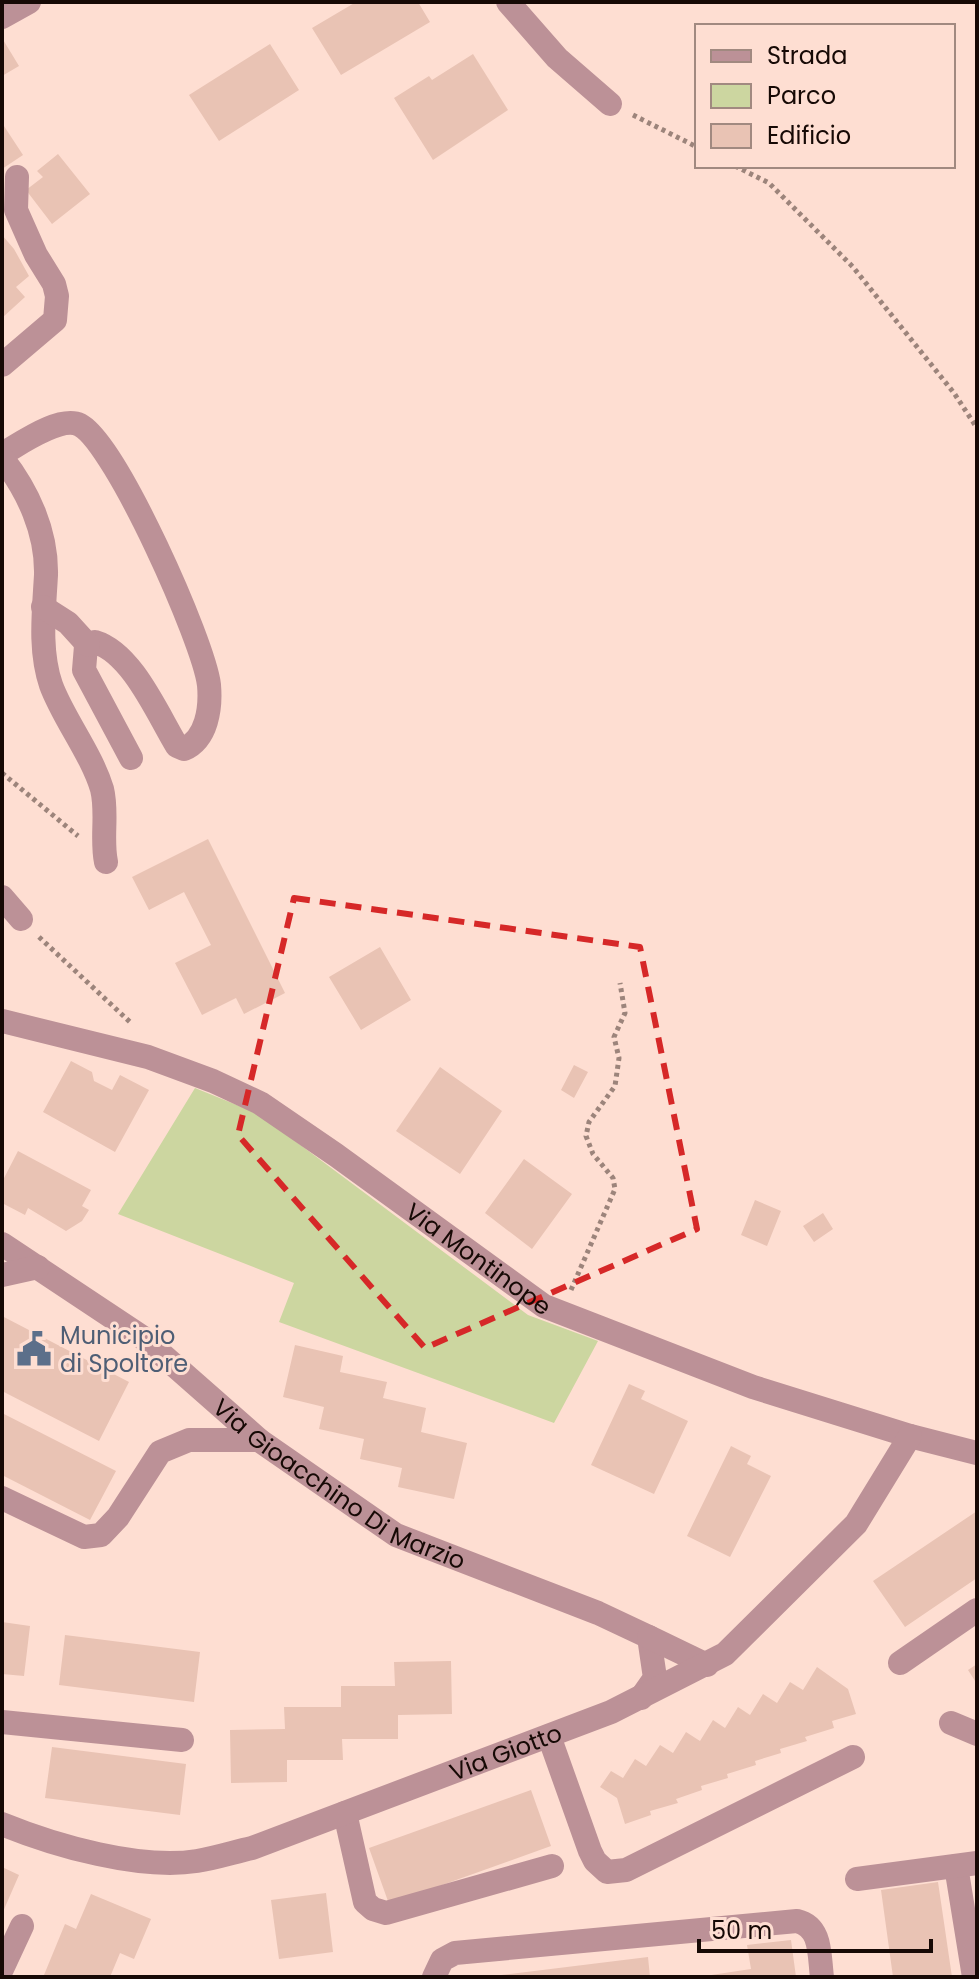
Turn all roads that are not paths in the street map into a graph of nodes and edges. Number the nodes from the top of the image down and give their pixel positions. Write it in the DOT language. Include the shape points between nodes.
graph roads {
  1 [pos="29,2"];
  2 [pos="508,2"];
  3 [pos="2,17"];
  4 [pos="610,104"];
  5 [pos="17,177"];
  6 [pos="2,365"];
  7 [pos="2,456"];
  8 [pos="43,607"];
  9 [pos="88,645"];
  10 [pos="131,758"];
  11 [pos="106,862"];
  12 [pos="2,897"];
  13 [pos="21,919"];
  14 [pos="2,1021"];
  15 [pos="2,1244"];
  16 [pos="38,1267"];
  17 [pos="2,1275"];
  18 [pos="910,1436"];
  19 [pos="259,1440"];
  20 [pos="977,1453"];
  21 [pos="2,1498"];
  22 [pos="977,1610"];
  23 [pos="649,1637"];
  24 [pos="900,1663"];
  25 [pos="707,1665"];
  26 [pos="641,1699"];
  27 [pos="2,1722"];
  28 [pos="951,1723"];
  29 [pos="977,1734"];
  30 [pos="549,1736"];
  31 [pos="182,1740"];
  32 [pos="853,1757"];
  33 [pos="345,1813"];
  34 [pos="2,1824"];
  35 [pos="966,1864"];
  36 [pos="552,1866"];
  37 [pos="857,1879"];
  38 [pos="22,1926"];
  39 [pos="2,1969"];
  40 [pos="434,1977"];
  41 [pos="822,1977"];
  42 [pos="974,1977"];
  1 -- 3 [label="street"];
  2 -- 4 [label="street" via="557,58"];
  5 -- 6 [label="street" via="16,210 54,284 57,309 55,320"];
  7 -- 8 [label="street" via="37,518 46,572"];
  7 -- 9 [label="street" via="49,427 70,423 81,426 107,456 161,553 202,656 208,714 192,746 177,746 140,684 109,646"];
  8 -- 9 [label="street"];
  8 -- 11 [label="street" via="51,684 102,789"];
  9 -- 10 [label="street" via="84,670"];
  12 -- 13 [label="street"];
  14 -- 18 [label="street, Via Montinope" via="148,1057 260,1103 544,1306 753,1387"];
  15 -- 16 [label="street, Via Gioacchino Di Marzio"];
  16 -- 17 [label="street"];
  16 -- 19 [label="street, Via Gioacchino Di Marzio" via="142,1337"];
  18 -- 20 [label="street, Via Montinope"];
  18 -- 25 [label="street, Via Giotto" via="856,1524 725,1654"];
  19 -- 21 [label="street" via="189,1440 160,1452 101,1535 84,1537"];
  19 -- 23 [label="street, Via Gioacchino Di Marzio" via="396,1535"];
  22 -- 24 [label="street"];
  23 -- 25 [label="street, Via Gioacchino Di Marzio"];
  23 -- 26 [label="street" via="655,1678"];
  25 -- 26 [label="street, Via Giotto"];
  26 -- 30 [label="street, Via Giotto"];
  27 -- 31 [label="street"];
  28 -- 29 [label="street"];
  30 -- 32 [label="street" via="590,1851 607,1872 626,1870"];
  30 -- 33 [label="street, Via Giotto"];
  33 -- 34 [label="street, Via Giotto" via="252,1848 196,1861 146,1863 38,1838"];
  33 -- 36 [label="street" via="365,1902 386,1913"];
  35 -- 37 [label="street"];
  35 -- 42 [label="street"];
  38 -- 39 [label="street"];
  40 -- 41 [label="street" via="442,1960 455,1953 797,1921 816,1934"];
}
